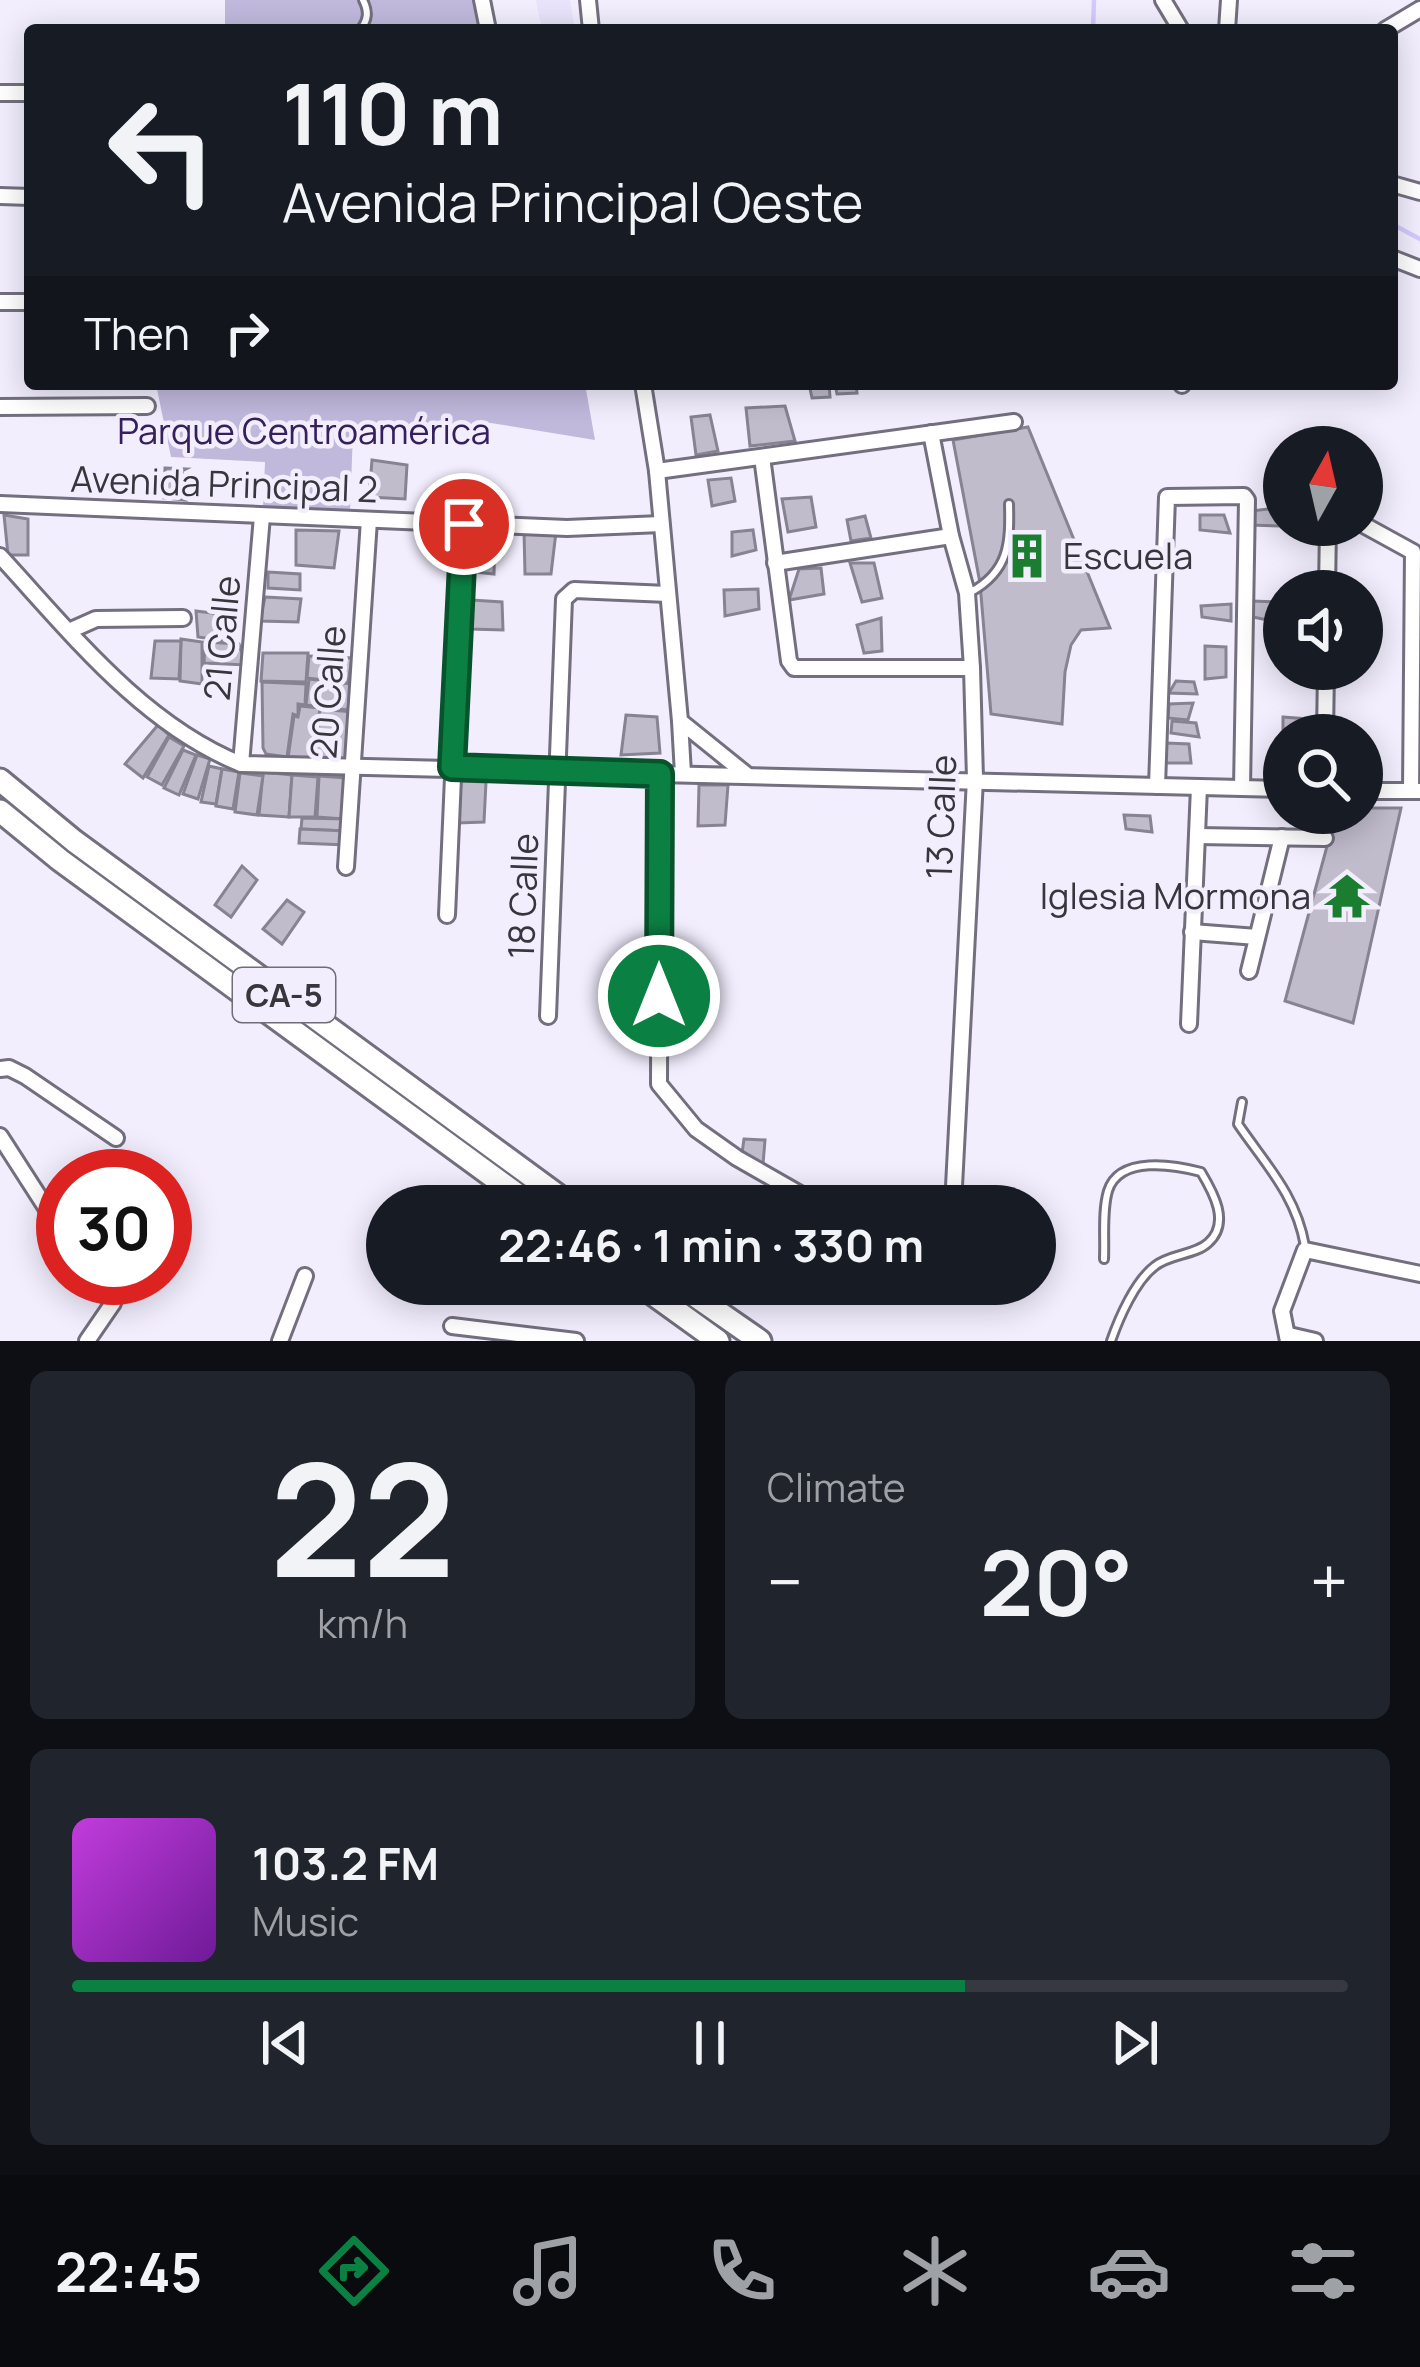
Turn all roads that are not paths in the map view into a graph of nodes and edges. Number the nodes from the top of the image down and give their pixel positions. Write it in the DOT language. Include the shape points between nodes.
graph roads {
  1 [pos="1420,8"];
  2 [pos="1395,24"];
  3 [pos="644,390"];
  4 [pos="147,406"];
  5 [pos="0,407"];
  6 [pos="1014,422"];
  7 [pos="931,433"];
  8 [pos="762,457"];
  9 [pos="657,471"];
  10 [pos="0,504"];
  11 [pos="1009,504"];
  12 [pos="262,516"];
  13 [pos="369,520"];
  14 [pos="464,524"];
  15 [pos="662,524"];
  16 [pos="951,536"];
  17 [pos="1383,536"];
  18 [pos="0,556"];
  19 [pos="775,563"];
  20 [pos="967,593"];
  21 [pos="668,594"];
  22 [pos="182,618"];
  23 [pos="69,631"];
  24 [pos="972,668"];
  25 [pos="680,721"];
  26 [pos="241,764"];
  27 [pos="354,765"];
  28 [pos="452,767"];
  29 [pos="558,772"];
  30 [pos="660,774"];
  31 [pos="683,774"];
  32 [pos="747,775"];
  33 [pos="0,779"];
  34 [pos="975,779"];
  35 [pos="1157,786"];
  36 [pos="1199,788"];
  37 [pos="1242,788"];
  38 [pos="1263,788"];
  39 [pos="1383,791"];
  40 [pos="1416,791"];
  41 [pos="0,811"];
  42 [pos="1197,836"];
  43 [pos="1282,837"];
  44 [pos="1325,838"];
  45 [pos="346,867"];
  46 [pos="447,915"];
  47 [pos="1192,932"];
  48 [pos="1257,937"];
  49 [pos="1249,971"];
  50 [pos="548,1016"];
  51 [pos="1189,1024"];
  52 [pos="0,1069"];
  53 [pos="1242,1102"];
  54 [pos="0,1136"];
  55 [pos="116,1138"];
  56 [pos="504,1185"];
  57 [pos="543,1185"];
  58 [pos="783,1185"];
  59 [pos="953,1185"];
  60 [pos="36,1192"];
  61 [pos="1305,1250"];
  62 [pos="1104,1258"];
  63 [pos="1420,1274"];
  64 [pos="305,1276"];
  65 [pos="111,1305"];
  66 [pos="668,1305"];
  67 [pos="708,1305"];
  68 [pos="452,1326"];
  69 [pos="1288,1338"];
  70 [pos="87,1341"];
  71 [pos="280,1341"];
  72 [pos="576,1341"];
  73 [pos="718,1341"];
  74 [pos="760,1341"];
  75 [pos="1111,1341"];
  76 [pos="1315,1341"];
  1 -- 2 [label="street"];
  3 -- 9 [label="street"];
  4 -- 5 [label="street"];
  6 -- 7 [label="street"];
  7 -- 8 [label="street"];
  7 -- 16 [label="street, 13 Calle"];
  8 -- 9 [label="street"];
  8 -- 19 [label="street"];
  9 -- 15 [label="street"];
  10 -- 12 [label="street, Avenida Principal 2"];
  11 -- 20 [label="lane" via="1008,554"];
  12 -- 13 [label="street, Avenida Principal 2"];
  12 -- 26 [label="street, 21 Calle"];
  13 -- 14 [label="street, Avenida Principal 2"];
  13 -- 27 [label="street, 20 Calle"];
  14 -- 15 [label="street, Avenida Principal 2"];
  14 -- 28 [label="street"];
  15 -- 21 [label="street"];
  16 -- 19 [label="street"];
  16 -- 20 [label="street, 13 Calle"];
  17 -- 40 [label="street" via="1413,552"];
  18 -- 23 [label="street"];
  19 -- 24 [label="street" via="794,668"];
  20 -- 24 [label="street, 13 Calle"];
  21 -- 25 [label="street"];
  21 -- 29 [label="street, 18 Calle" via="567,594"];
  22 -- 23 [label="street" via="96,620"];
  23 -- 26 [label="street" via="143,704"];
  24 -- 34 [label="street, 13 Calle"];
  25 -- 31 [label="street"];
  25 -- 32 [label="street"];
  26 -- 27 [label="street"];
  27 -- 28 [label="street"];
  27 -- 45 [label="street, 20 Calle"];
  28 -- 29 [label="street"];
  28 -- 46 [label="street"];
  29 -- 30 [label="street"];
  29 -- 50 [label="street, 18 Calle"];
  30 -- 31 [label="street"];
  30 -- 58 [label="street" via="659,1084 696,1129"];
  31 -- 32 [label="street"];
  32 -- 34 [label="street"];
  33 -- 57 [label="highway, CA-5"];
  34 -- 35 [label="street"];
  34 -- 59 [label="street, 13 Calle"];
  35 -- 36 [label="street"];
  35 -- 37 [label="street" via="1167,499 1244,496"];
  36 -- 37 [label="street"];
  36 -- 42 [label="street"];
  37 -- 38 [label="street"];
  39 -- 40 [label="street"];
  41 -- 56 [label="highway, CA-5"];
  42 -- 43 [label="street"];
  42 -- 47 [label="street"];
  43 -- 44 [label="street"];
  43 -- 48 [label="street"];
  47 -- 48 [label="street"];
  47 -- 51 [label="street"];
  48 -- 49 [label="street"];
  52 -- 55 [label="street" via="25,1076"];
  53 -- 61 [label="lane" via="1238,1124 1282,1181"];
  54 -- 60 [label="street"];
  61 -- 63 [label="street"];
  61 -- 69 [label="street" via="1282,1311"];
  62 -- 75 [label="lane" via="1115,1179 1167,1162 1201,1172 1219,1224 1208,1244 1153,1267"];
  64 -- 71 [label="street"];
  65 -- 70 [label="street"];
  66 -- 73 [label="highway"];
  67 -- 74 [label="highway"];
  68 -- 72 [label="street"];
  69 -- 76 [label="street"];
}
